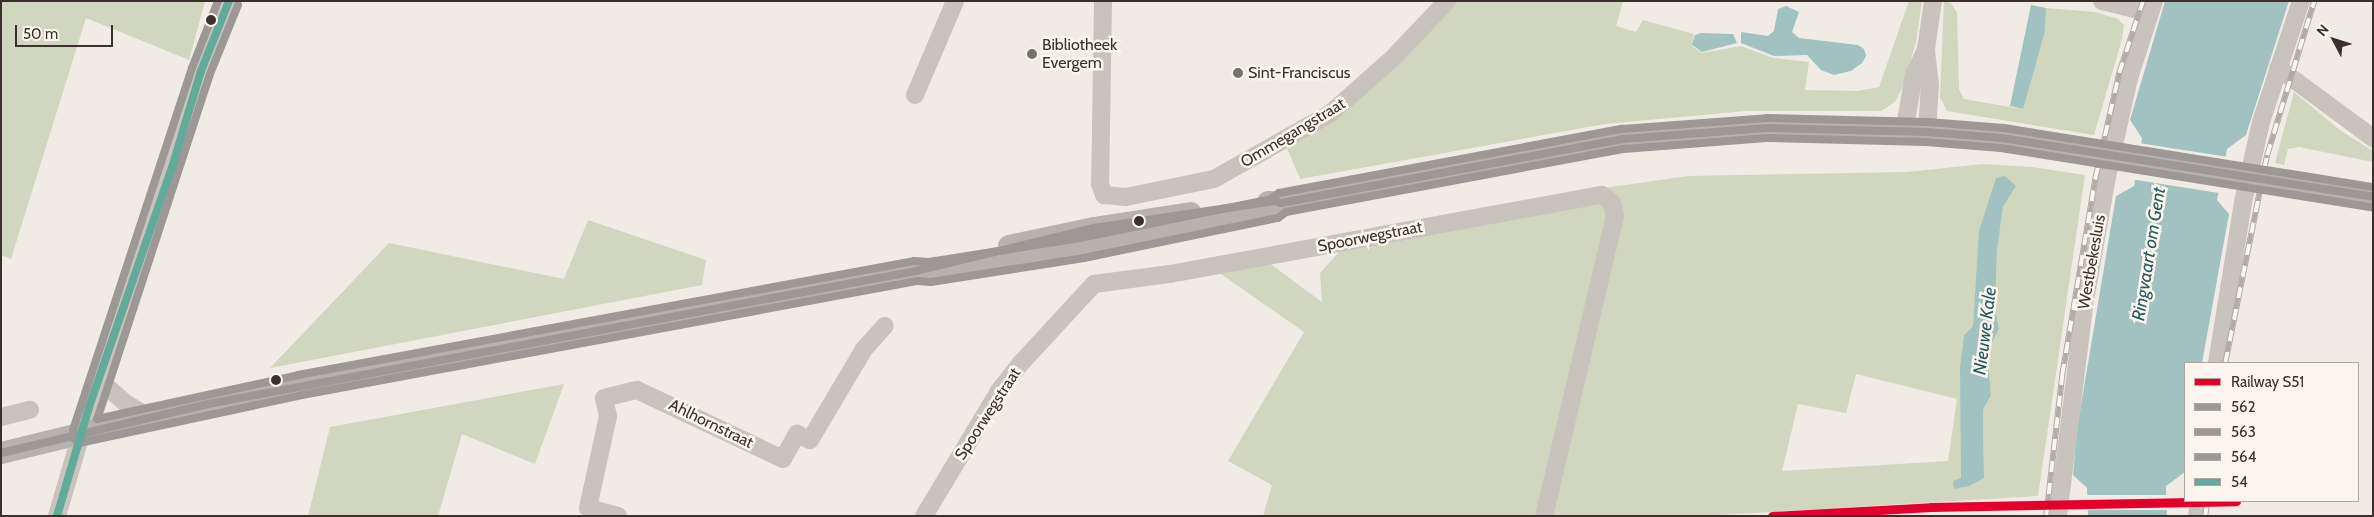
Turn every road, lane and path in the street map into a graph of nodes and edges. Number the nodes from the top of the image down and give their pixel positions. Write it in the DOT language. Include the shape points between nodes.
graph roads {
  1 [pos="230,1"];
  2 [pos="955,1"];
  3 [pos="1104,1"];
  4 [pos="1933,1"];
  5 [pos="2102,1"];
  6 [pos="2301,1"];
  7 [pos="1436,4"];
  8 [pos="2152,7"];
  9 [pos="1926,49"];
  10 [pos="2278,68"];
  11 [pos="915,95"];
  12 [pos="1904,132"];
  13 [pos="1927,132"];
  14 [pos="2373,138"];
  15 [pos="2373,197"];
  16 [pos="885,326"];
  17 [pos="2218,362"];
  18 [pos="98,379"];
  19 [pos="30,410"];
  20 [pos="149,416"];
  21 [pos="1,417"];
  22 [pos="82,433"];
  23 [pos="1,453"];
  24 [pos="2198,502"];
  25 [pos="56,516"];
  26 [pos="618,516"];
  27 [pos="924,516"];
  28 [pos="1544,516"];
  29 [pos="2058,516"];
  30 [pos="2197,516"];
  1 -- 18 [label="street" via="201,71 174,161"];
  2 -- 11 [label="street"];
  3 -- 7 [label="street, Ommegangstraat" via="1100,184 1104,195 1126,198 1205,183 1341,106 1393,58"];
  4 -- 9 [label="street"];
  5 -- 8 [label="street, Westbekesluis"];
  6 -- 10 [label="street"];
  8 -- 29 [label="street, Westbekesluis" via="2120,110 2107,177 2084,306"];
  9 -- 12 [label="street" via="1914,75"];
  9 -- 13 [label="street" via="1930,84"];
  10 -- 14 [label="street"];
  10 -- 17 [label="street" via="2261,122 2243,202"];
  12 -- 13 [label="main road"];
  12 -- 20 [label="main road" via="1767,128 1623,140 1282,203 1276,208 1082,248 929,272 916,271 310,383"];
  13 -- 15 [label="main road, bridge" via="2079,150"];
  16 -- 26 [label="street, Ahlhornstraat" via="864,350 810,440 797,434 783,459 637,390 604,398 608,416 588,508"];
  18 -- 20 [label="street" via="127,404"];
  18 -- 22 [label="street"];
  19 -- 21 [label="street"];
  20 -- 22 [label="main road"];
  22 -- 23 [label="main road"];
  22 -- 25 [label="street"];
  24 -- 30 [label="street"];
  27 -- 28 [label="street, Spoorwegstraat" via="1004,384 1094,284 1170,274 1602,195 1612,203 1615,216"];
}
